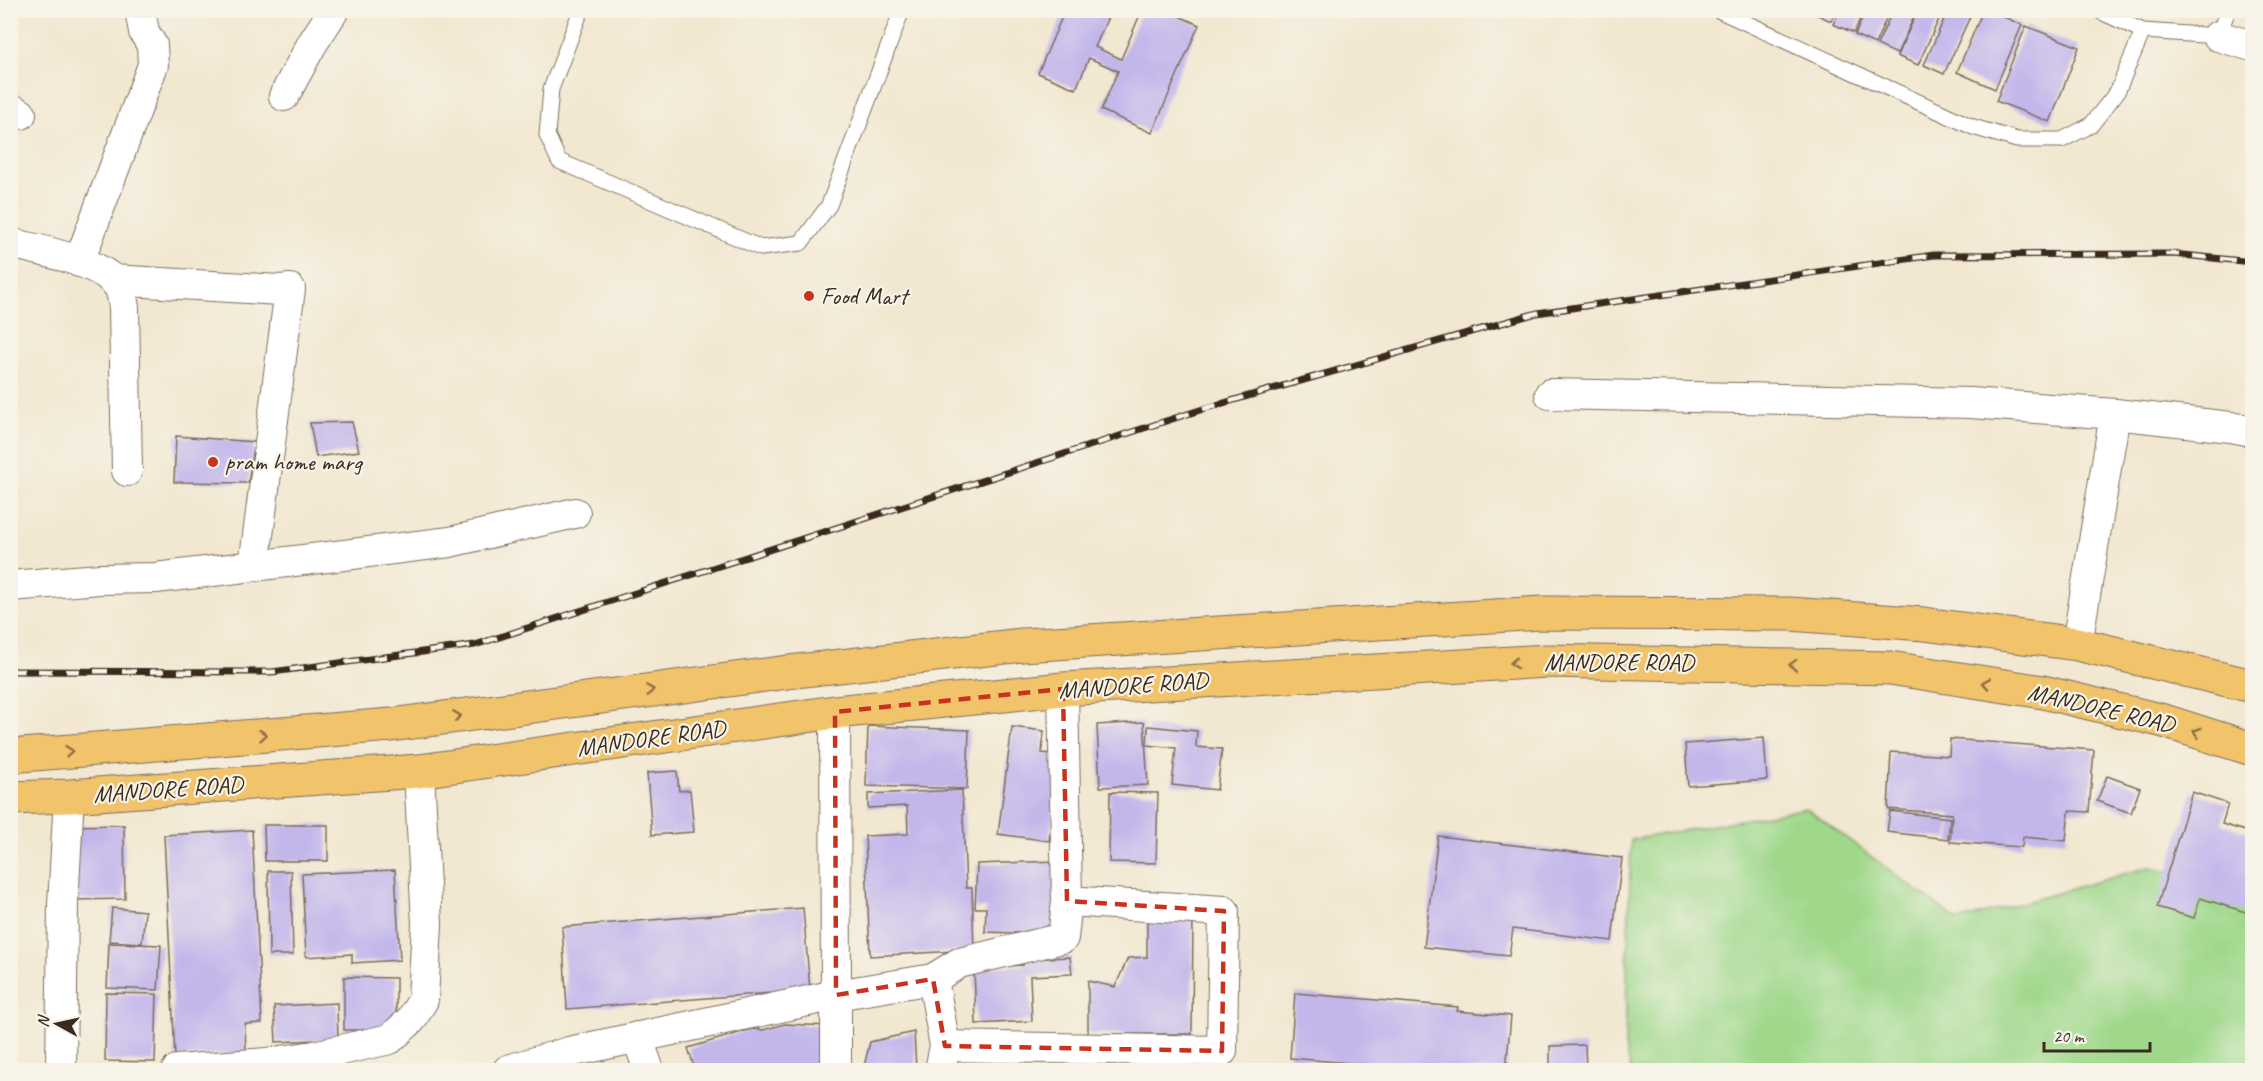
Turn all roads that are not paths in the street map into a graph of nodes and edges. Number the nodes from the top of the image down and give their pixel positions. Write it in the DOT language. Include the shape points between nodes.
graph roads {
  1 [pos="140,10"];
  2 [pos="334,10"];
  3 [pos="581,10"];
  4 [pos="902,10"];
  5 [pos="1718,10"];
  6 [pos="2097,10"];
  7 [pos="2223,23"];
  8 [pos="2143,31"];
  9 [pos="2253,46"];
  10 [pos="284,96"];
  11 [pos="10,243"];
  12 [pos="79,262"];
  13 [pos="112,280"];
  14 [pos="1550,394"];
  15 [pos="2115,414"];
  16 [pos="2253,431"];
  17 [pos="127,471"];
  18 [pos="575,513"];
  19 [pos="254,566"];
  20 [pos="10,586"];
  21 [pos="2077,644"];
  22 [pos="2253,686"];
  23 [pos="1063,688"];
  24 [pos="836,712"];
  25 [pos="2253,749"];
  26 [pos="10,756"];
  27 [pos="419,771"];
  28 [pos="69,796"];
  29 [pos="10,798"];
  30 [pos="1067,901"];
  31 [pos="933,979"];
  32 [pos="836,995"];
  33 [pos="637,1037"];
  34 [pos="943,1058"];
  35 [pos="61,1071"];
  36 [pos="177,1071"];
  37 [pos="508,1071"];
  38 [pos="649,1071"];
  39 [pos="836,1071"];
  1 -- 12 [label="street" via="144,32 152,45 153,65"];
  2 -- 10 [label="street"];
  3 -- 4 [label="lane" via="551,90 547,135 559,161 761,248 801,243 829,205"];
  5 -- 8 [label="lane" via="1973,127 2017,140 2062,140 2091,124 2117,92"];
  6 -- 8 [label="lane"];
  7 -- 8 [label="lane"];
  7 -- 9 [label="street"];
  11 -- 12 [label="street"];
  12 -- 13 [label="street" via="106,273"];
  13 -- 17 [label="street" via="120,287 124,308"];
  13 -- 19 [label="street" via="290,289"];
  14 -- 15 [label="street" via="1971,403"];
  15 -- 16 [label="street"];
  15 -- 21 [label="street"];
  18 -- 19 [label="street" via="450,542"];
  19 -- 20 [label="street" via="156,578"];
  21 -- 22 [label="highway, MANDORE ROAD"];
  26 -- 21 [label="highway, MANDORE ROAD, one-way" via="391,725 1022,645 1542,613 1790,614 1924,624"];
  23 -- 24 [label="highway, MANDORE ROAD"];
  25 -- 23 [label="highway, MANDORE ROAD, one-way" via="2043,692 1890,669 1548,661"];
  23 -- 30 [label="street"];
  24 -- 27 [label="highway, MANDORE ROAD"];
  24 -- 32 [label="street"];
  27 -- 28 [label="highway, MANDORE ROAD"];
  27 -- 36 [label="street" via="427,924 423,1000 411,1020 390,1039 314,1056"];
  28 -- 29 [label="highway, MANDORE ROAD"];
  28 -- 35 [label="street"];
  30 -- 31 [label="street" via="1063,938 959,963"];
  30 -- 34 [label="street" via="1224,911 1222,1051"];
  31 -- 32 [label="street"];
  31 -- 34 [label="street"];
  32 -- 33 [label="street"];
  32 -- 39 [label="street"];
  33 -- 37 [label="street" via="568,1052"];
  33 -- 38 [label="street"];
}
